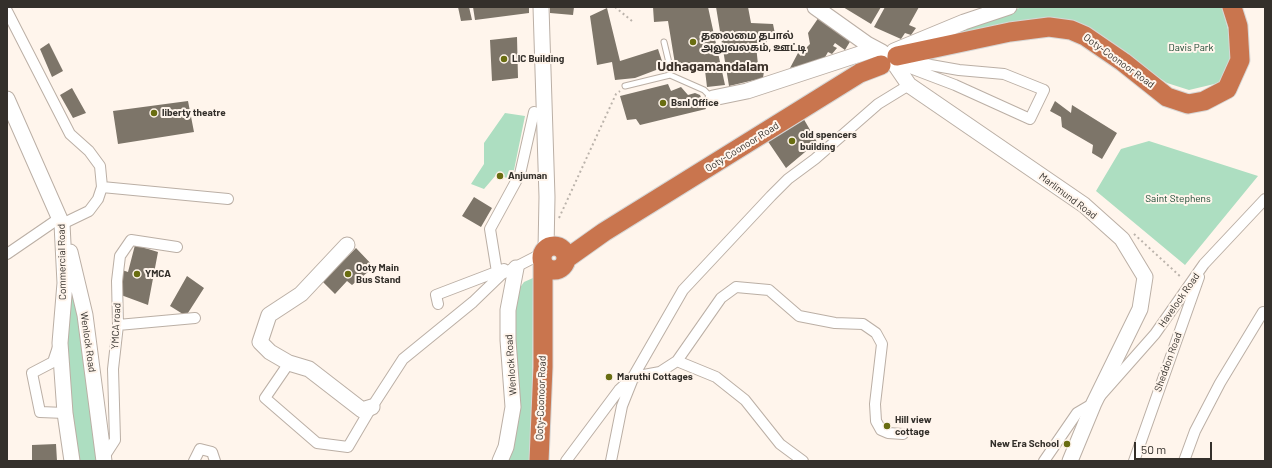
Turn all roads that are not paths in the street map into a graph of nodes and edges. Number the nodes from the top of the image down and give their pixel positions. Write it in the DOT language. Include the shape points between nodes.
graph roads {
  1 [pos="541,7"];
  2 [pos="1009,7"];
  3 [pos="1232,7"];
  4 [pos="820,8"];
  5 [pos="7,11"];
  6 [pos="664,42"];
  7 [pos="890,58"];
  8 [pos="670,67"];
  9 [pos="909,85"];
  10 [pos="625,86"];
  11 [pos="713,98"];
  12 [pos="7,99"];
  13 [pos="534,112"];
  14 [pos="12,121"];
  15 [pos="102,187"];
  16 [pos="228,198"];
  17 [pos="1265,199"];
  18 [pos="62,221"];
  19 [pos="347,246"];
  20 [pos="177,247"];
  21 [pos="7,254"];
  22 [pos="551,257"];
  23 [pos="1204,264"];
  24 [pos="516,268"];
  25 [pos="498,272"];
  26 [pos="438,304"];
  27 [pos="1263,312"];
  28 [pos="195,318"];
  29 [pos="118,325"];
  30 [pos="60,343"];
  31 [pos="677,361"];
  32 [pos="289,363"];
  33 [pos="633,377"];
  34 [pos="1094,403"];
  35 [pos="372,407"];
  36 [pos="65,413"];
  37 [pos="903,434"];
  38 [pos="104,459"];
  39 [pos="1133,459"];
  40 [pos="72,461"];
  41 [pos="194,461"];
  42 [pos="216,461"];
  43 [pos="500,461"];
  44 [pos="539,461"];
  45 [pos="566,461"];
  46 [pos="611,461"];
  47 [pos="803,461"];
  48 [pos="1044,461"];
  49 [pos="1070,461"];
  50 [pos="1184,461"];
  1 -- 22 [label="street"];
  2 -- 7 [label="street" via="964,22"];
  3 -- 7 [label="highway, Ooty-Coonoor Road" via="1238,26 1240,60 1227,89 1204,101 1188,104 1167,97 1085,36 1071,30 1049,26"];
  4 -- 7 [label="street"];
  5 -- 15 [label="street" via="70,134 89,151 100,166"];
  6 -- 8 [label="lane"];
  7 -- 7 [label="street" via="959,70 1004,74 1044,90 1030,119"];
  7 -- 9 [label="street, Marlimund Road"];
  7 -- 11 [label="street"];
  7 -- 22 [label="highway, Ooty-Coonoor Road" via="860,73 604,232"];
  9 -- 33 [label="street" via="878,104 815,159 788,178 683,290"];
  9 -- 34 [label="street, Marlimund Road" via="1084,206 1122,240 1145,277 1140,309"];
  10 -- 11 [label="lane" via="670,75 704,90"];
  12 -- 14 [label="street, Commercial Road"];
  13 -- 25 [label="street" via="520,174 490,229"];
  14 -- 18 [label="street, Commercial Road"];
  15 -- 16 [label="street"];
  15 -- 18 [label="street" via="98,199 89,211"];
  17 -- 23 [label="street, Havelock Road"];
  18 -- 21 [label="street"];
  18 -- 30 [label="street, Commercial Road" via="65,284"];
  18 -- 38 [label="street, Wenlock Road" via="85,315"];
  19 -- 32 [label="street" via="301,294 269,315 260,342 270,352"];
  20 -- 29 [label="street, YMCA road" via="131,240 120,256 117,281"];
  22 -- 24 [label="street"];
  22 -- 44 [label="highway, Ooty-Coonoor Road" via="542,306"];
  23 -- 34 [label="street, Havelock Road" via="1155,334"];
  23 -- 39 [label="street, Sheddon Road"];
  24 -- 25 [label="street"];
  24 -- 35 [label="street" via="502,274 474,302 403,359"];
  24 -- 43 [label="street, Wenlock Road" via="508,310 514,407 506,447"];
  25 -- 26 [label="street" via="436,295"];
  27 -- 50 [label="street" via="1220,383 1195,431"];
  28 -- 29 [label="street"];
  29 -- 38 [label="street, YMCA road" via="113,369 115,440"];
  30 -- 36 [label="street, Commercial Road"];
  30 -- 36 [label="street" via="53,362 32,373 40,412"];
  31 -- 33 [label="street" via="660,372"];
  31 -- 37 [label="street" via="721,298 736,287 769,290 800,316 835,323 863,324 876,333 882,344 875,404 876,421 881,430"];
  31 -- 47 [label="street" via="716,377 745,400 780,444"];
  32 -- 35 [label="street" via="309,369 362,410"];
  32 -- 35 [label="street" via="265,398 317,443 348,447"];
  33 -- 45 [label="street" via="619,390"];
  33 -- 46 [label="street" via="622,406"];
  34 -- 48 [label="street, Havelock Road" via="1077,413"];
  34 -- 49 [label="street, Marlimund Road"];
  36 -- 40 [label="street, Commercial Road"];
  41 -- 42 [label="street" via="200,449 212,452"];
}
